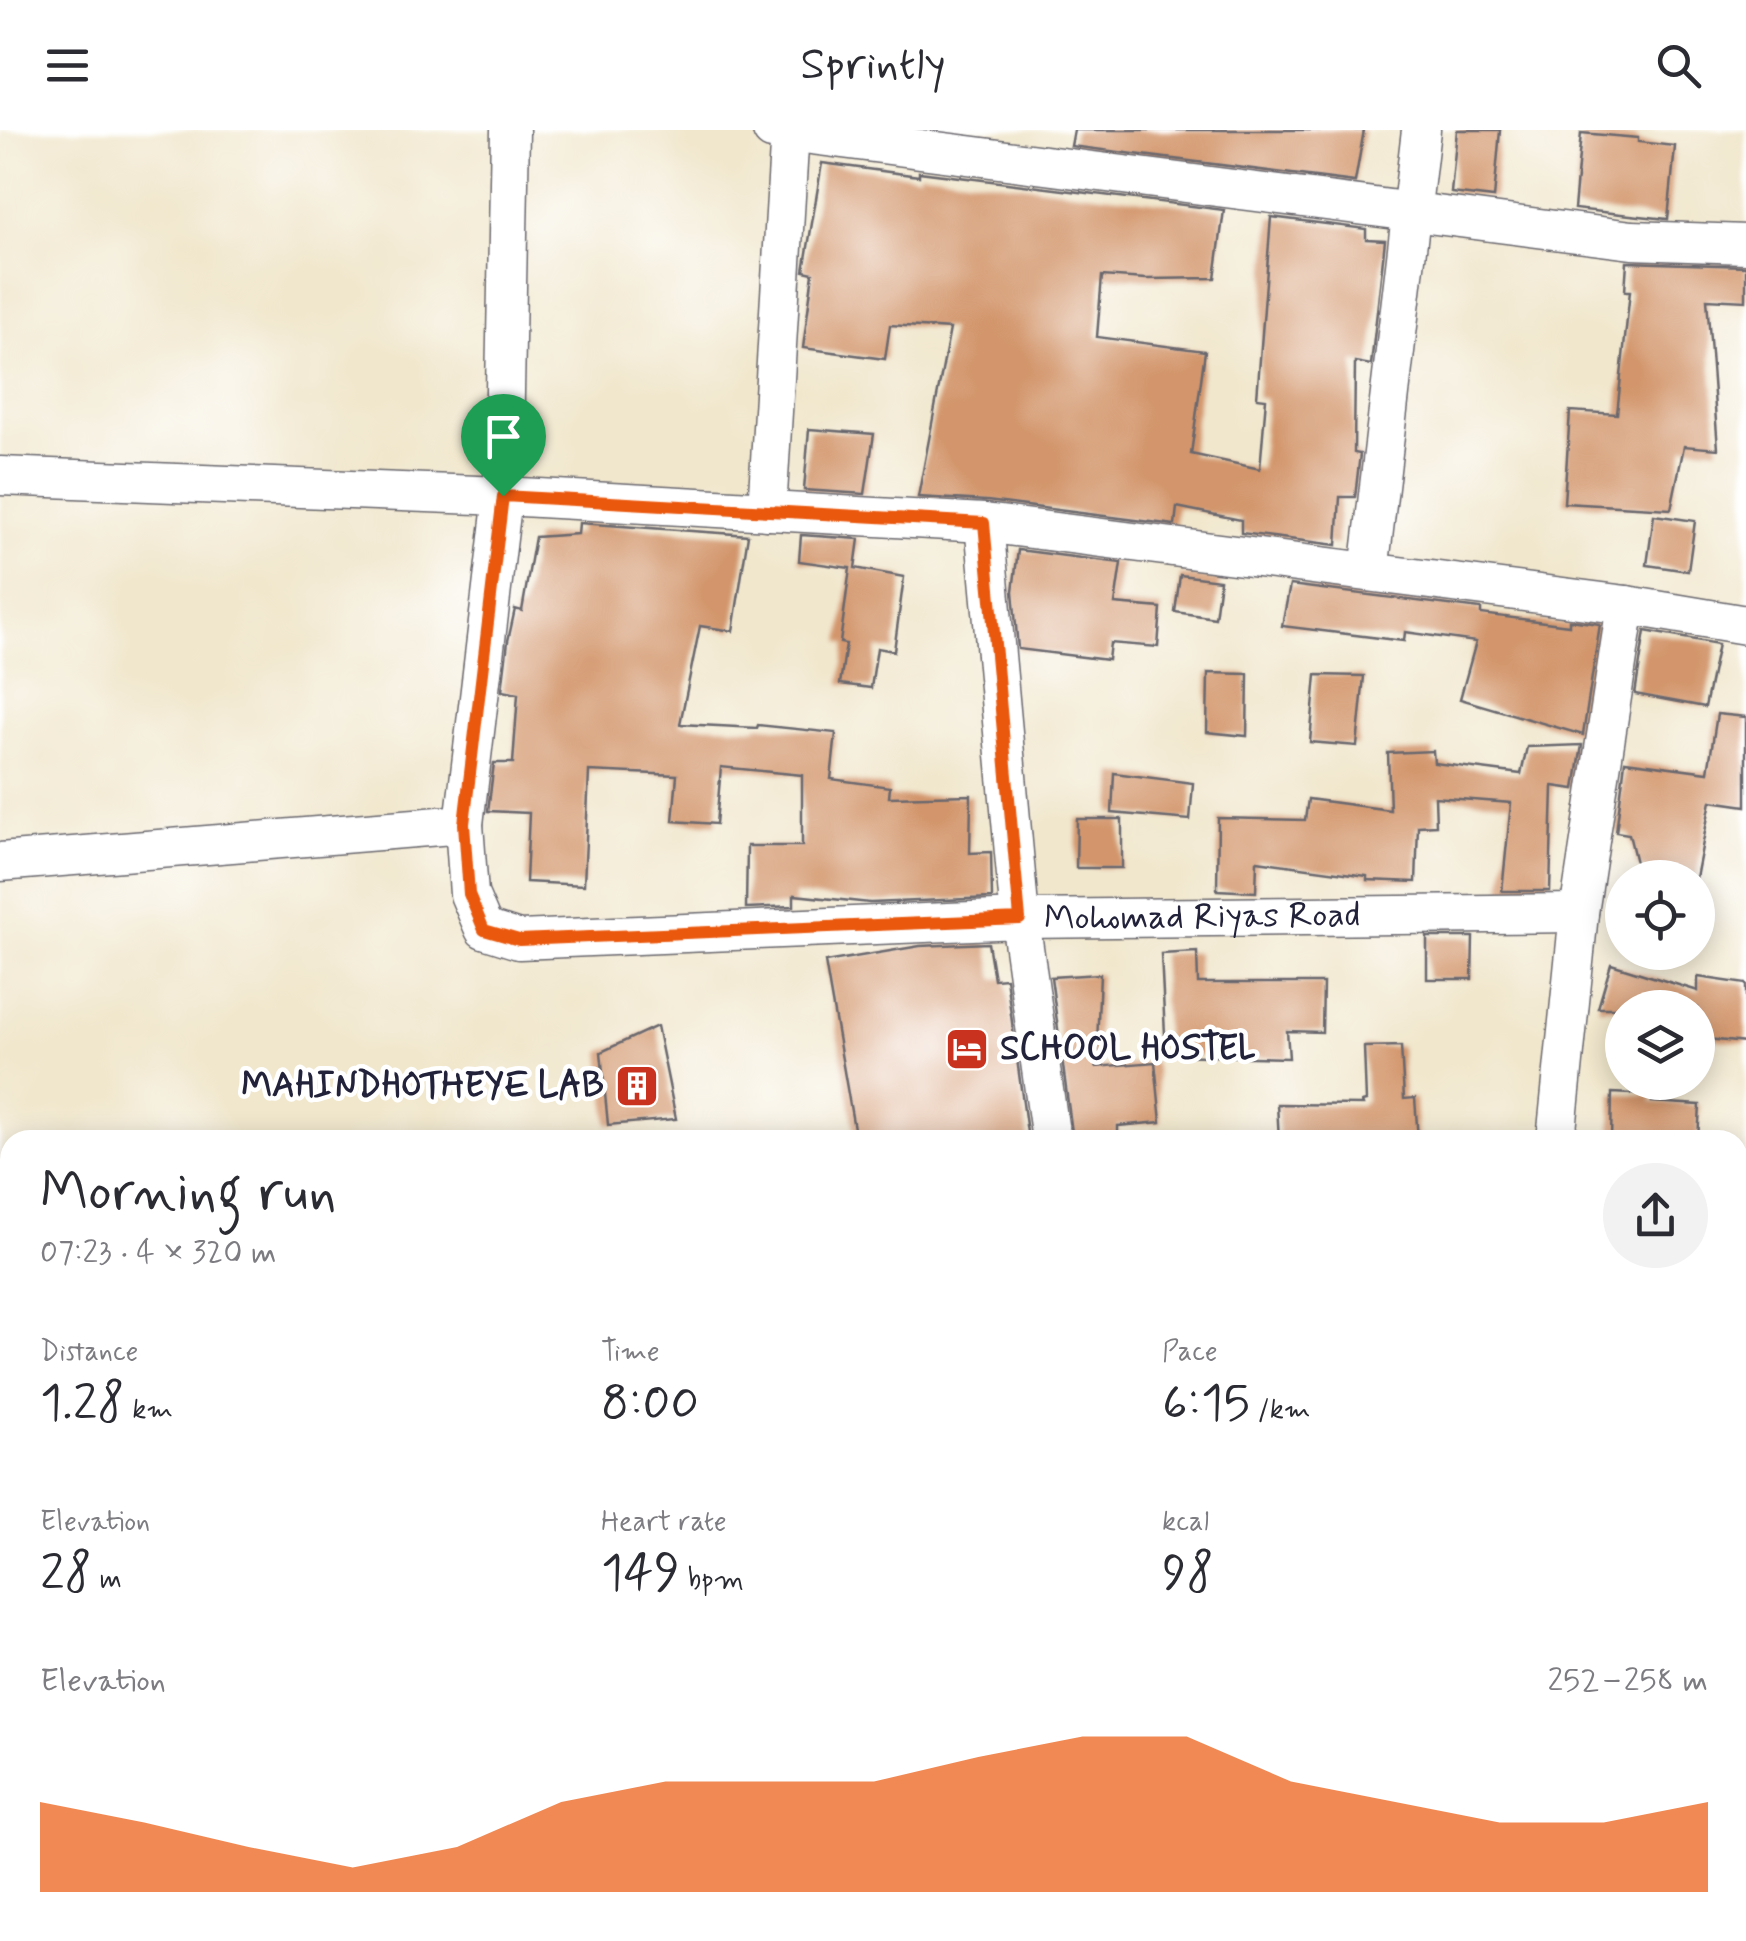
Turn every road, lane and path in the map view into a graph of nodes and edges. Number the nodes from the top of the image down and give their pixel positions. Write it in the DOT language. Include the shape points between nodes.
graph roads {
  1 [pos="510,130"];
  2 [pos="1420,130"];
  3 [pos="783,131"];
  4 [pos="1413,214"];
  5 [pos="1746,244"];
  6 [pos="0,476"];
  7 [pos="503,496"];
  8 [pos="767,511"];
  9 [pos="984,523"];
  10 [pos="1369,572"];
  11 [pos="1626,606"];
  12 [pos="1746,625"];
  13 [pos="464,824"];
  14 [pos="0,862"];
  15 [pos="1580,914"];
  16 [pos="1020,919"];
  17 [pos="1049,1130"];
  18 [pos="1557,1130"];
  1 -- 7 [label="street, Mohomad Riyas Road"];
  2 -- 4 [label="street"];
  3 -- 4 [label="street"];
  3 -- 8 [label="street"];
  4 -- 5 [label="street" via="1632,240"];
  4 -- 10 [label="street"];
  6 -- 7 [label="street"];
  7 -- 8 [label="street"];
  7 -- 13 [label="street, Mohomad Riyas Road"];
  8 -- 9 [label="street"];
  9 -- 10 [label="street"];
  9 -- 16 [label="street"];
  10 -- 11 [label="street"];
  11 -- 12 [label="street"];
  11 -- 15 [label="street"];
  13 -- 14 [label="street"];
  13 -- 16 [label="street, Mohomad Riyas Road" via="469,894 484,930 519,940"];
  15 -- 16 [label="street, Mohomad Riyas Road"];
  15 -- 18 [label="street"];
  16 -- 17 [label="street"];
}
